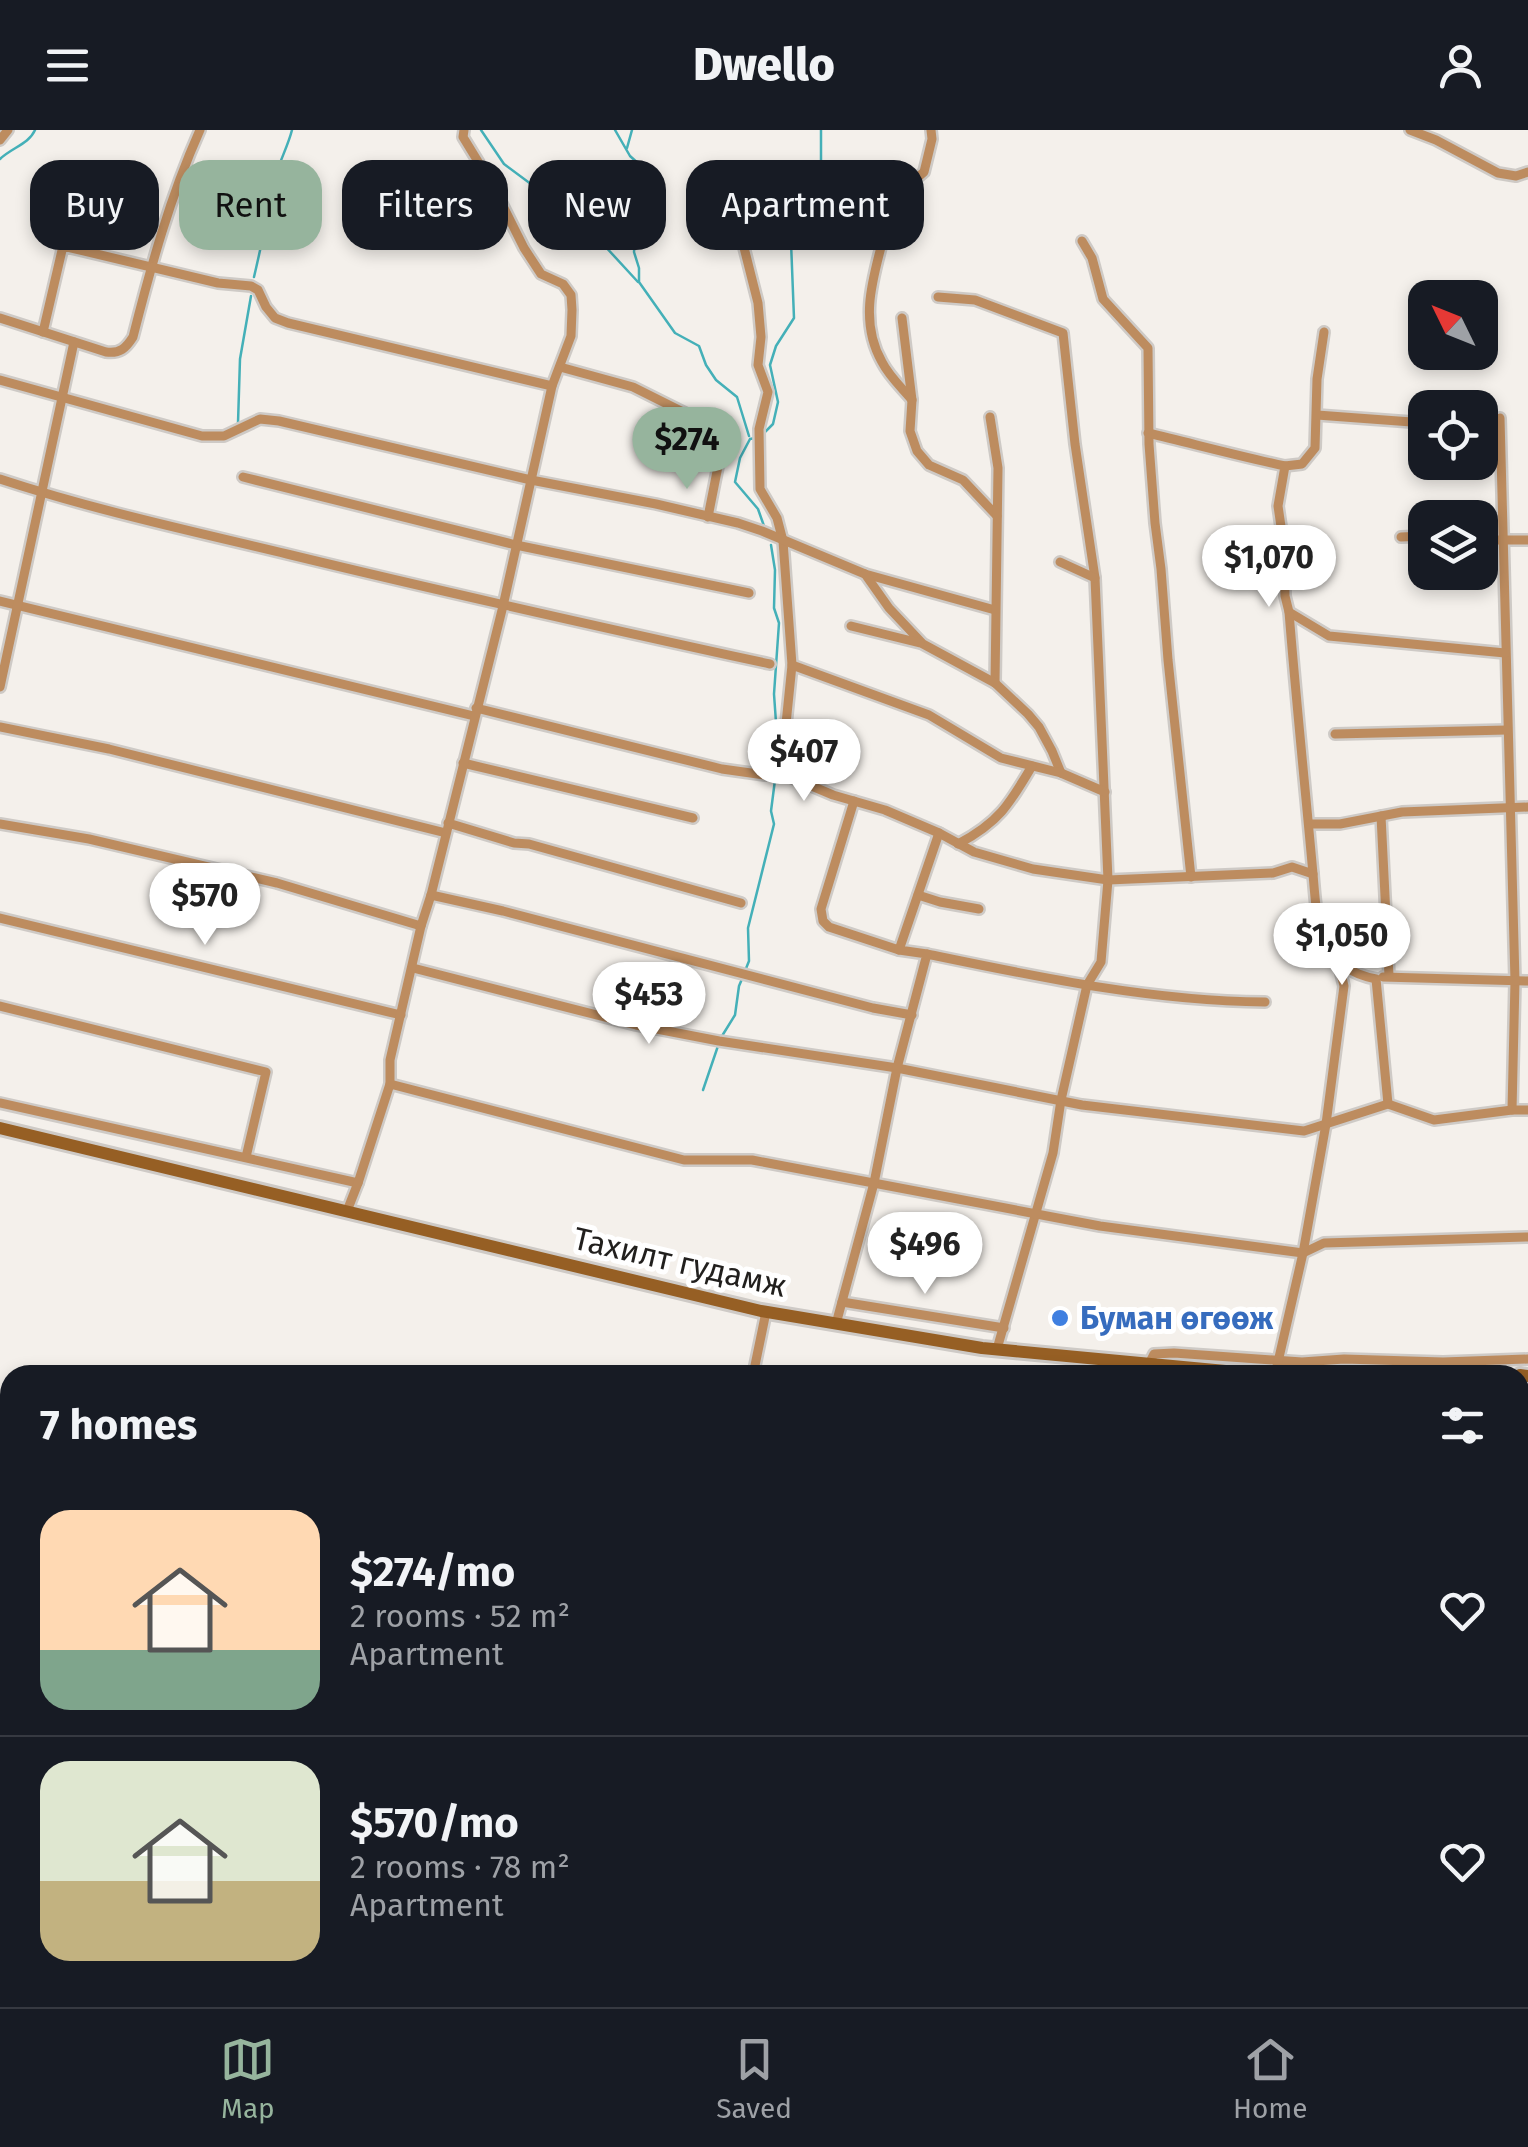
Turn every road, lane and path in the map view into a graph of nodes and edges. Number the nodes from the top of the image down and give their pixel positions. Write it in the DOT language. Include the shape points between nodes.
graph roads {
  1 [pos="8,130"];
  2 [pos="200,130"];
  3 [pos="464,130"];
  4 [pos="931,130"];
  5 [pos="1410,130"];
  6 [pos="0,140"];
  7 [pos="1528,172"];
  8 [pos="1082,241"];
  9 [pos="745,250"];
  10 [pos="151,268"];
  11 [pos="938,297"];
  12 [pos="0,318"];
  13 [pos="902,318"];
  14 [pos="43,332"];
  15 [pos="1324,332"];
  16 [pos="74,342"];
  17 [pos="560,367"];
  18 [pos="0,380"];
  19 [pos="552,386"];
  20 [pos="63,398"];
  21 [pos="912,400"];
  22 [pos="1317,415"];
  23 [pos="990,417"];
  24 [pos="1500,418"];
  25 [pos="1408,422"];
  26 [pos="1148,433"];
  27 [pos="1285,466"];
  28 [pos="243,477"];
  29 [pos="0,479"];
  30 [pos="531,480"];
  31 [pos="43,494"];
  32 [pos="996,516"];
  33 [pos="708,517"];
  34 [pos="1400,536"];
  35 [pos="1408,536"];
  36 [pos="1498,539"];
  37 [pos="1503,539"];
  38 [pos="1528,540"];
  39 [pos="782,541"];
  40 [pos="516,546"];
  41 [pos="1060,562"];
  42 [pos="865,574"];
  43 [pos="1095,578"];
  44 [pos="749,593"];
  45 [pos="0,601"];
  46 [pos="18,606"];
  47 [pos="503,606"];
  48 [pos="995,610"];
  49 [pos="1289,612"];
  50 [pos="851,626"];
  51 [pos="923,644"];
  52 [pos="1504,653"];
  53 [pos="770,664"];
  54 [pos="792,664"];
  55 [pos="995,683"];
  56 [pos="0,687"];
  57 [pos="476,712"];
  58 [pos="0,726"];
  59 [pos="1507,730"];
  60 [pos="1335,734"];
  61 [pos="463,763"];
  62 [pos="1032,766"];
  63 [pos="781,773"];
  64 [pos="1061,773"];
  65 [pos="1105,792"];
  66 [pos="854,801"];
  67 [pos="1528,806"];
  68 [pos="1509,808"];
  69 [pos="1381,816"];
  70 [pos="693,818"];
  71 [pos="0,824"];
  72 [pos="1309,824"];
  73 [pos="447,828"];
  74 [pos="940,833"];
  75 [pos="958,844"];
  76 [pos="1313,874"];
  77 [pos="1191,877"];
  78 [pos="1108,880"];
  79 [pos="1513,892"];
  80 [pos="1528,893"];
  81 [pos="918,894"];
  82 [pos="431,895"];
  83 [pos="742,903"];
  84 [pos="979,908"];
  85 [pos="0,918"];
  86 [pos="420,926"];
  87 [pos="900,950"];
  88 [pos="926,954"];
  89 [pos="1338,961"];
  90 [pos="413,968"];
  91 [pos="1389,976"];
  92 [pos="1376,979"];
  93 [pos="1515,981"];
  94 [pos="1528,981"];
  95 [pos="1087,985"];
  96 [pos="1265,1002"];
  97 [pos="0,1006"];
  98 [pos="912,1015"];
  99 [pos="401,1016"];
  100 [pos="898,1068"];
  101 [pos="390,1084"];
  102 [pos="1060,1100"];
  103 [pos="0,1103"];
  104 [pos="1388,1104"];
  105 [pos="1512,1110"];
  106 [pos="1528,1110"];
  107 [pos="1326,1124"];
  108 [pos="0,1128"];
  109 [pos="246,1157"];
  110 [pos="358,1183"];
  111 [pos="874,1183"];
  112 [pos="347,1212"];
  113 [pos="1034,1214"];
  114 [pos="1528,1237"];
  115 [pos="1303,1253"];
  116 [pos="842,1302"];
  117 [pos="766,1312"];
  118 [pos="836,1324"];
  119 [pos="1004,1328"];
  120 [pos="997,1350"];
  121 [pos="1528,1359"];
  122 [pos="755,1365"];
  123 [pos="1182,1365"];
  124 [pos="1278,1365"];
  125 [pos="1299,1365"];
  1 -- 6 [label="street"];
  2 -- 10 [label="street"];
  3 -- 17 [label="street" via="524,248 541,274 571,295 570,336"];
  4 -- 21 [label="street" via="924,172 892,199 868,328 882,364"];
  5 -- 7 [label="street" via="1498,173"];
  8 -- 26 [label="street" via="1104,300 1148,348"];
  9 -- 39 [label="street" via="758,303 758,364 768,392 759,430 760,488"];
  10 -- 14 [label="street" via="63,246"];
  10 -- 16 [label="street" via="128,346 114,353"];
  10 -- 19 [label="street" via="250,286 288,324"];
  11 -- 43 [label="street" via="974,300 1063,333"];
  12 -- 14 [label="street"];
  13 -- 21 [label="street"];
  14 -- 16 [label="street"];
  15 -- 22 [label="street"];
  16 -- 20 [label="street"];
  17 -- 19 [label="street"];
  17 -- 33 [label="street" via="633,386 724,436"];
  18 -- 20 [label="street"];
  19 -- 30 [label="street"];
  20 -- 30 [label="street" via="202,436 279,421"];
  20 -- 31 [label="street"];
  21 -- 32 [label="street" via="916,450 928,465 963,480"];
  22 -- 25 [label="street"];
  22 -- 27 [label="street" via="1315,448 1302,464"];
  23 -- 32 [label="street"];
  24 -- 37 [label="street"];
  26 -- 27 [label="street"];
  26 -- 77 [label="street"];
  27 -- 49 [label="street" via="1278,506"];
  28 -- 40 [label="street"];
  29 -- 31 [label="street"];
  30 -- 33 [label="street"];
  30 -- 40 [label="street"];
  31 -- 46 [label="street"];
  31 -- 47 [label="street"];
  32 -- 48 [label="street"];
  33 -- 39 [label="street"];
  34 -- 35 [label="street"];
  36 -- 37 [label="street"];
  37 -- 38 [label="street"];
  37 -- 52 [label="street"];
  39 -- 42 [label="street"];
  39 -- 54 [label="street"];
  40 -- 44 [label="street"];
  40 -- 47 [label="street"];
  41 -- 43 [label="street"];
  42 -- 48 [label="street"];
  42 -- 51 [label="street"];
  43 -- 65 [label="street"];
  45 -- 46 [label="street"];
  46 -- 56 [label="street"];
  46 -- 57 [label="street"];
  47 -- 53 [label="street"];
  47 -- 57 [label="street"];
  48 -- 55 [label="street"];
  49 -- 52 [label="street" via="1329,636"];
  49 -- 72 [label="street"];
  50 -- 51 [label="street"];
  51 -- 55 [label="street"];
  52 -- 59 [label="street"];
  54 -- 62 [label="street" via="930,716 1001,758"];
  54 -- 63 [label="street"];
  55 -- 64 [label="street" via="1038,726"];
  57 -- 61 [label="street"];
  57 -- 63 [label="street" via="722,769"];
  58 -- 73 [label="street"];
  59 -- 60 [label="street"];
  59 -- 68 [label="street"];
  61 -- 70 [label="street"];
  61 -- 73 [label="street"];
  62 -- 64 [label="street"];
  62 -- 75 [label="street" via="994,821"];
  63 -- 66 [label="street"];
  64 -- 65 [label="street"];
  65 -- 78 [label="street"];
  66 -- 74 [label="street"];
  66 -- 87 [label="street" via="821,909 823,922"];
  67 -- 68 [label="street"];
  68 -- 69 [label="street"];
  68 -- 79 [label="street"];
  69 -- 72 [label="street"];
  69 -- 91 [label="street"];
  71 -- 86 [label="street" via="277,883"];
  72 -- 76 [label="street"];
  73 -- 82 [label="street"];
  73 -- 83 [label="street"];
  74 -- 75 [label="street"];
  74 -- 81 [label="street"];
  75 -- 78 [label="street" via="1033,869"];
  76 -- 77 [label="street" via="1292,867"];
  76 -- 89 [label="street" via="1318,928"];
  77 -- 78 [label="street"];
  78 -- 95 [label="street" via="1101,962"];
  79 -- 80 [label="street"];
  79 -- 93 [label="street"];
  81 -- 84 [label="street"];
  81 -- 87 [label="street"];
  82 -- 86 [label="street"];
  82 -- 98 [label="street"];
  85 -- 99 [label="street"];
  86 -- 90 [label="street"];
  87 -- 88 [label="street"];
  88 -- 95 [label="street"];
  88 -- 98 [label="street"];
  89 -- 92 [label="street"];
  89 -- 107 [label="street" via="1344,986"];
  90 -- 99 [label="street"];
  90 -- 100 [label="street" via="636,1025"];
  91 -- 92 [label="street"];
  91 -- 93 [label="street"];
  92 -- 104 [label="street"];
  93 -- 94 [label="street"];
  93 -- 105 [label="street"];
  95 -- 96 [label="street"];
  95 -- 102 [label="street"];
  97 -- 109 [label="street" via="266,1072"];
  98 -- 100 [label="street"];
  99 -- 101 [label="street"];
  100 -- 102 [label="street"];
  100 -- 111 [label="street"];
  101 -- 110 [label="street"];
  101 -- 111 [label="street" via="684,1160 752,1160"];
  102 -- 107 [label="street" via="1304,1131"];
  102 -- 113 [label="street"];
  103 -- 109 [label="street"];
  104 -- 105 [label="street" via="1434,1120"];
  104 -- 107 [label="street"];
  105 -- 106 [label="street"];
  107 -- 115 [label="street"];
  108 -- 112 [label="main road, Тахилт гудамж"];
  109 -- 110 [label="street"];
  110 -- 112 [label="street"];
  111 -- 113 [label="street"];
  111 -- 116 [label="street"];
  112 -- 117 [label="main road, Тахилт гудамж"];
  113 -- 115 [label="street"];
  113 -- 119 [label="street"];
  114 -- 115 [label="street" via="1324,1243"];
  115 -- 124 [label="street"];
  116 -- 118 [label="street"];
  116 -- 119 [label="street"];
  117 -- 118 [label="main road, Тахилт гудамж"];
  117 -- 122 [label="street"];
  118 -- 120 [label="main road, Тахилт гудамж"];
  119 -- 120 [label="street"];
  120 -- 123 [label="main road, Тахилт гудамж"];
  121 -- 125 [label="street"];
}
